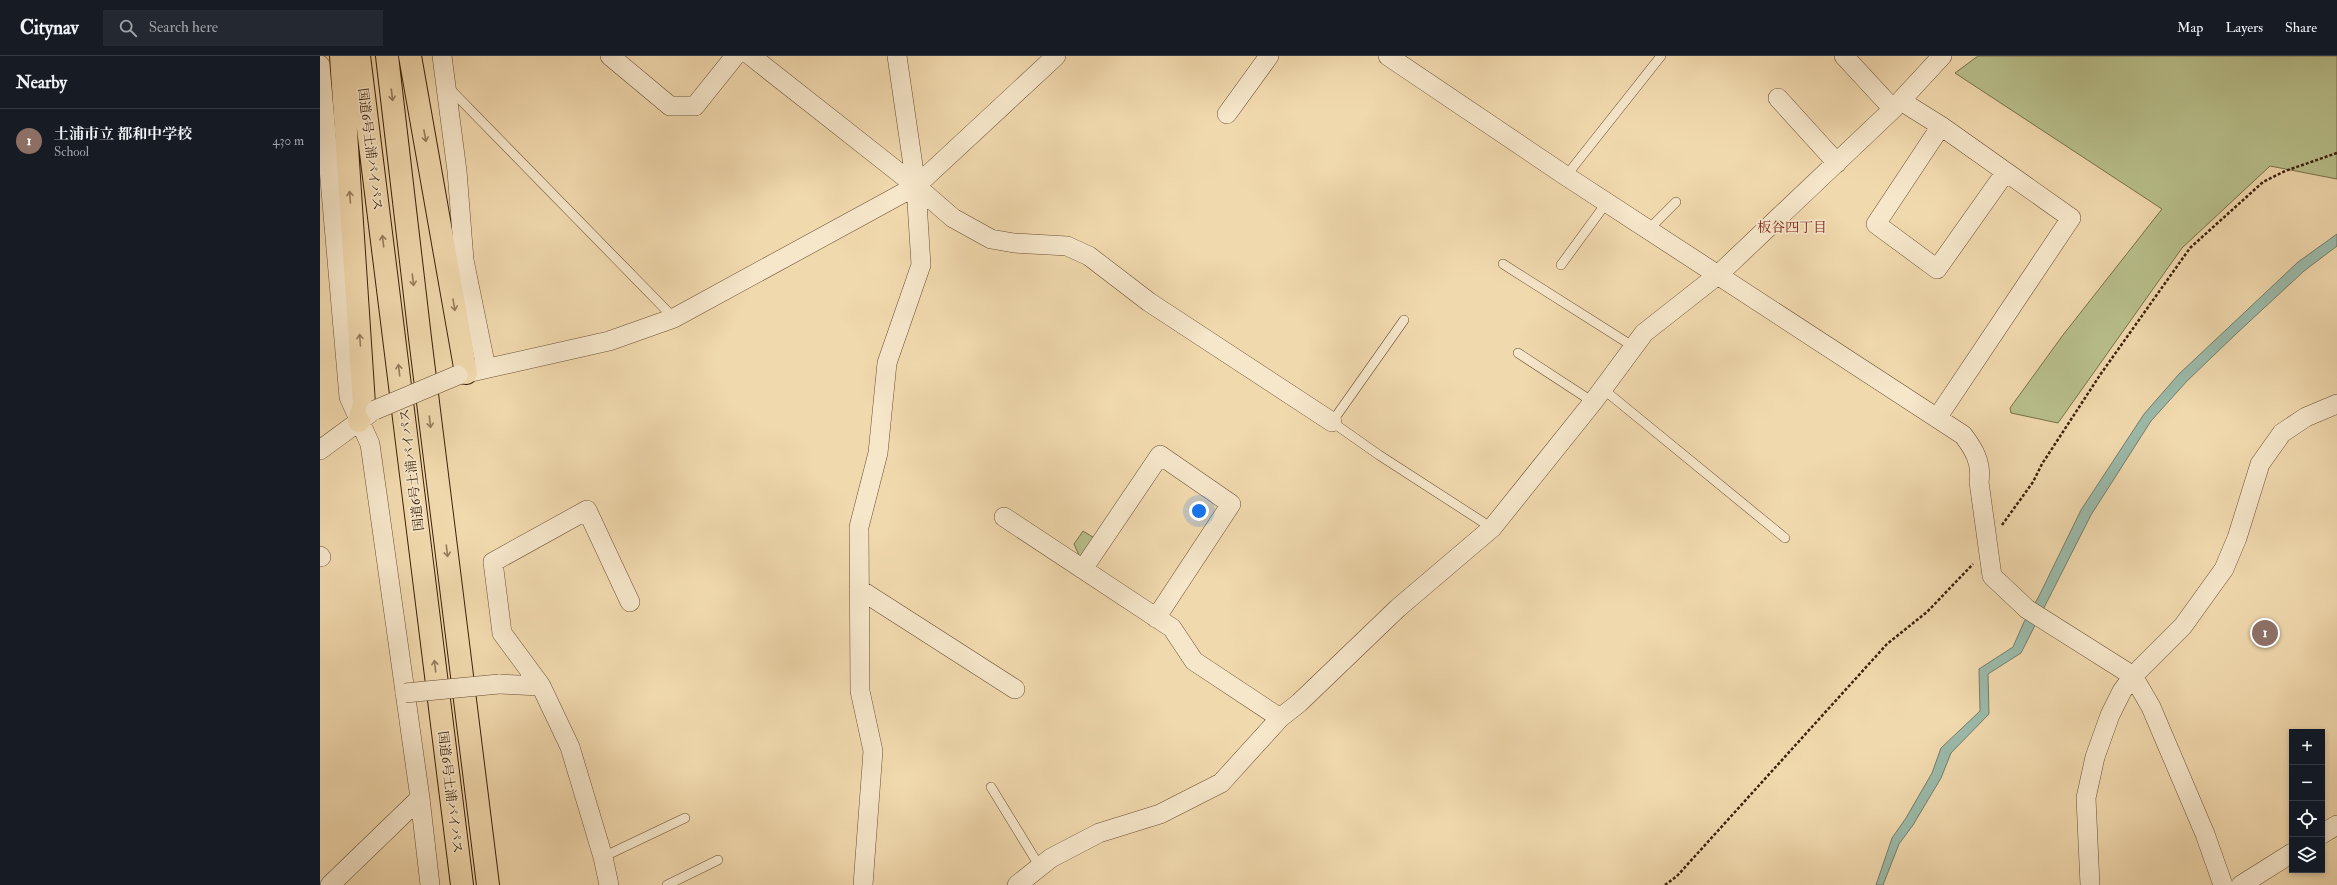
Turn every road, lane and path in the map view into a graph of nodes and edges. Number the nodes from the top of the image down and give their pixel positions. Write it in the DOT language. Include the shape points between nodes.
graph roads {
  1 [pos="341,56"];
  2 [pos="359,56"];
  3 [pos="387,56"];
  4 [pos="410,56"];
  5 [pos="442,56"];
  6 [pos="610,56"];
  7 [pos="735,56"];
  8 [pos="751,56"];
  9 [pos="897,56"];
  10 [pos="1056,56"];
  11 [pos="1269,56"];
  12 [pos="1390,56"];
  13 [pos="1661,56"];
  14 [pos="1844,56"];
  15 [pos="1942,56"];
  16 [pos="320,65"];
  17 [pos="445,83"];
  18 [pos="321,97"];
  19 [pos="1778,98"];
  20 [pos="1897,105"];
  21 [pos="1227,114"];
  22 [pos="1941,126"];
  23 [pos="2337,153"];
  24 [pos="1837,162"];
  25 [pos="2005,173"];
  26 [pos="1566,176"];
  27 [pos="916,186"];
  28 [pos="1607,202"];
  29 [pos="1676,202"];
  30 [pos="1649,229"];
  31 [pos="1503,264"];
  32 [pos="1561,265"];
  33 [pos="1718,274"];
  34 [pos="674,318"];
  35 [pos="1404,320"];
  36 [pos="1634,347"];
  37 [pos="1518,353"];
  38 [pos="470,372"];
  39 [pos="1598,396"];
  40 [pos="2337,404"];
  41 [pos="367,415"];
  42 [pos="1937,418"];
  43 [pos="1332,422"];
  44 [pos="320,450"];
  45 [pos="1004,517"];
  46 [pos="1492,528"];
  47 [pos="1785,538"];
  48 [pos="1988,545"];
  49 [pos="1083,569"];
  50 [pos="859,589"];
  51 [pos="630,602"];
  52 [pos="1156,618"];
  53 [pos="2133,676"];
  54 [pos="541,686"];
  55 [pos="1015,689"];
  56 [pos="404,693"];
  57 [pos="1280,718"];
  58 [pos="991,787"];
  59 [pos="420,798"];
  60 [pos="685,818"];
  61 [pos="2337,825"];
  62 [pos="2325,832"];
  63 [pos="2289,855"];
  64 [pos="604,857"];
  65 [pos="718,860"];
  66 [pos="1040,867"];
  67 [pos="330,885"];
  68 [pos="430,885"];
  69 [pos="462,885"];
  70 [pos="488,885"];
  71 [pos="609,885"];
  72 [pos="667,885"];
  73 [pos="863,885"];
  74 [pos="1017,885"];
  75 [pos="1666,885"];
  76 [pos="2090,885"];
  77 [pos="2223,885"];
  78 [pos="2241,885"];
  41 -- 1 [label="highway, one-way" via="364,404"];
  69 -- 2 [label="highway, 国道6号土浦バイパス, one-way"];
  3 -- 70 [label="highway, 国道6号土浦バイパス, one-way"];
  4 -- 38 [label="highway, one-way"];
  5 -- 17 [label="street"];
  6 -- 7 [label="street" via="670,106 695,106"];
  8 -- 27 [label="street"];
  9 -- 27 [label="street"];
  10 -- 27 [label="street"];
  11 -- 21 [label="street"];
  12 -- 26 [label="street"];
  13 -- 26 [label="lane"];
  14 -- 20 [label="street"];
  15 -- 20 [label="street"];
  16 -- 18 [label="street"];
  17 -- 34 [label="lane"];
  17 -- 38 [label="street" via="458,171"];
  18 -- 41 [label="street" via="349,397"];
  19 -- 24 [label="street"];
  20 -- 22 [label="street"];
  20 -- 24 [label="street"];
  22 -- 25 [label="street"];
  22 -- 25 [label="street" via="1876,224 1937,269"];
  23 -- 48 [label="path" via="2284,171 2263,182 2190,248 2100,375 2033,482"];
  24 -- 33 [label="street"];
  25 -- 42 [label="street" via="2071,218"];
  26 -- 28 [label="street"];
  27 -- 34 [label="street"];
  27 -- 43 [label="street" via="953,218 991,239 1067,246 1089,256 1149,302"];
  27 -- 50 [label="street" via="921,265 887,363 878,453 859,527"];
  28 -- 30 [label="street"];
  28 -- 32 [label="lane"];
  29 -- 30 [label="lane"];
  30 -- 33 [label="street"];
  31 -- 36 [label="lane"];
  33 -- 36 [label="street" via="1644,334"];
  33 -- 42 [label="street"];
  34 -- 38 [label="street" via="610,341"];
  35 -- 43 [label="lane"];
  36 -- 39 [label="street"];
  37 -- 39 [label="lane"];
  38 -- 41 [label="street, bridge"];
  39 -- 46 [label="street"];
  39 -- 47 [label="lane"];
  40 -- 53 [label="street" via="2306,417 2282,433 2260,464 2237,538 2224,569 2183,626"];
  41 -- 44 [label="street"];
  41 -- 56 [label="street"];
  42 -- 48 [label="street" via="1963,435 1975,450"];
  43 -- 46 [label="lane"];
  45 -- 49 [label="street"];
  46 -- 57 [label="street" via="1398,608 1300,703"];
  48 -- 53 [label="street" via="1992,576 2035,613"];
  48 -- 75 [label="path" via="1928,612 1887,644 1677,876"];
  49 -- 52 [label="street"];
  49 -- 52 [label="street" via="1160,455 1231,504"];
  50 -- 55 [label="street"];
  50 -- 73 [label="street" via="860,691 873,751"];
  51 -- 54 [label="street" via="587,510 493,562 502,633"];
  52 -- 57 [label="street" via="1172,628 1194,661"];
  53 -- 76 [label="street" via="2110,715 2095,757 2086,798"];
  53 -- 77 [label="street" via="2151,707 2205,834"];
  54 -- 56 [label="street, bridge" via="499,684"];
  54 -- 64 [label="street" via="570,747"];
  56 -- 59 [label="street"];
  57 -- 66 [label="street" via="1221,783 1160,814 1099,833 1051,858"];
  58 -- 66 [label="lane"];
  59 -- 67 [label="street"];
  59 -- 68 [label="street"];
  60 -- 64 [label="lane"];
  61 -- 62 [label="street"];
  63 -- 78 [label="street"];
  64 -- 71 [label="street"];
  65 -- 72 [label="lane"];
  66 -- 74 [label="street"];
}
